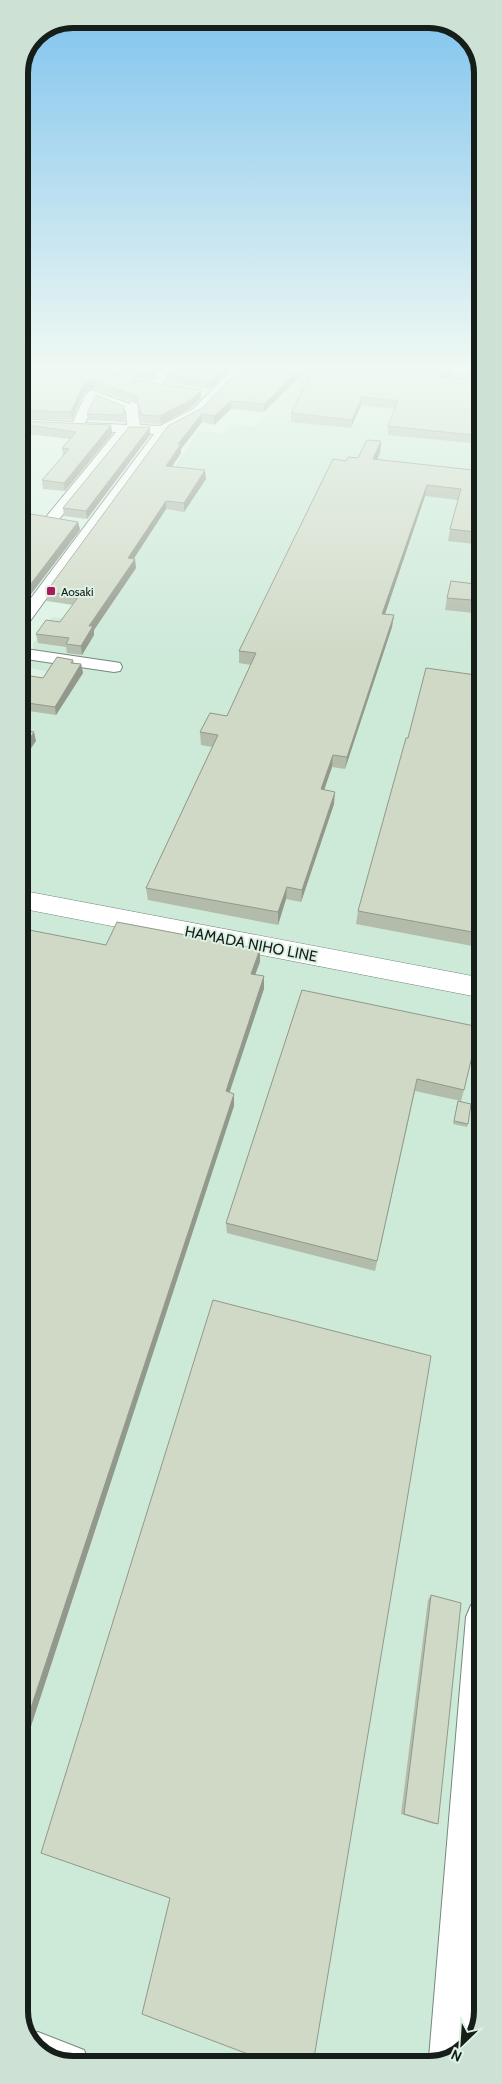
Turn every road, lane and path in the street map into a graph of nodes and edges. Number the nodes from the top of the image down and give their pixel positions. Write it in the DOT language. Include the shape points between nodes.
graph roads {
  1 [pos="101,462"];
  2 [pos="139,462"];
  3 [pos="35,518"];
  4 [pos="51,520"];
  5 [pos="92,526"];
  6 [pos="28,613"];
  7 [pos="28,654"];
  8 [pos="114,666"];
  9 [pos="28,902"];
  10 [pos="474,986"];
  11 [pos="474,1737"];
  12 [pos="450,2052"];
  1 -- 4 [label="street"];
  2 -- 5 [label="street"];
  3 -- 4 [label="street"];
  4 -- 5 [label="street"];
  5 -- 6 [label="street"];
  7 -- 8 [label="street"];
  9 -- 10 [label="main road, HAMADA NIHO LINE"];
  11 -- 12 [label="street"];
}
